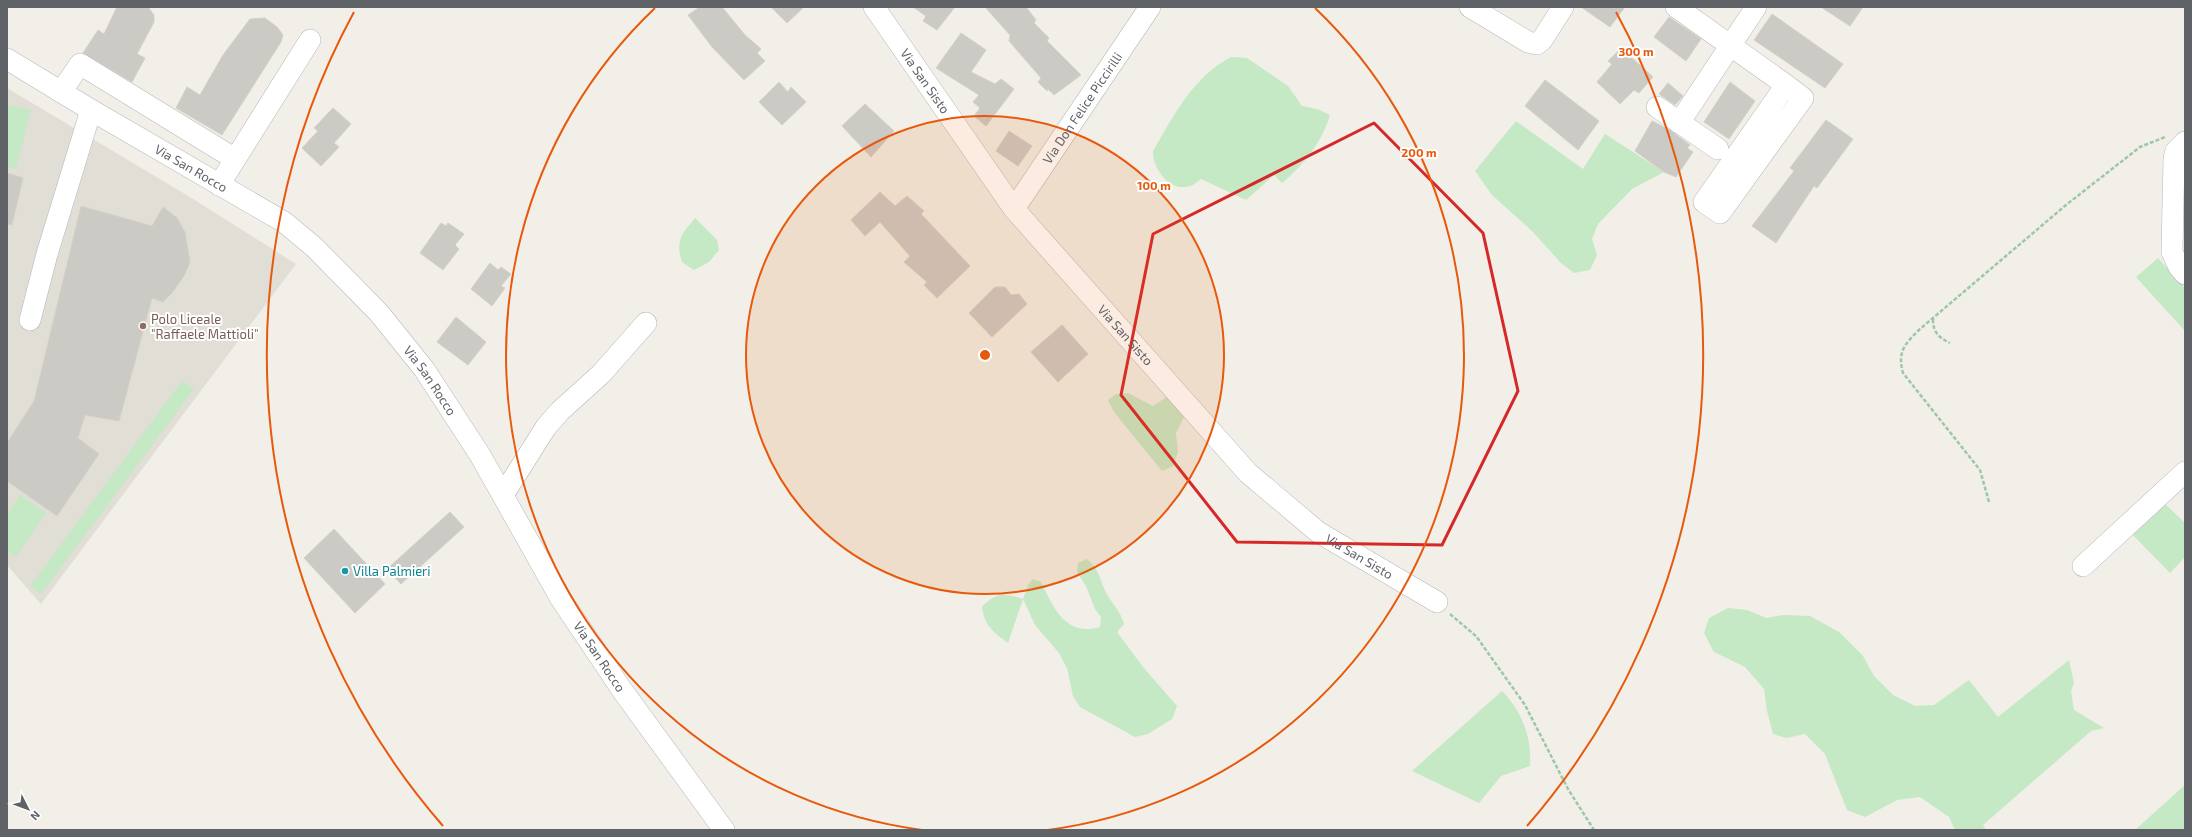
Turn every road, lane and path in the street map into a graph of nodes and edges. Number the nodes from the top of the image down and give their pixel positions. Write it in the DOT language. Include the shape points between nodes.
graph roads {
  1 [pos="874,7"];
  2 [pos="1150,7"];
  3 [pos="1470,7"];
  4 [pos="1563,7"];
  5 [pos="1676,7"];
  6 [pos="1756,7"];
  7 [pos="310,40"];
  8 [pos="1730,44"];
  9 [pos="7,59"];
  10 [pos="1786,85"];
  11 [pos="61,92"];
  12 [pos="1657,107"];
  13 [pos="91,110"];
  14 [pos="1679,123"];
  15 [pos="2177,140"];
  16 [pos="1718,149"];
  17 [pos="235,159"];
  18 [pos="219,185"];
  19 [pos="1014,209"];
  20 [pos="2185,274"];
  21 [pos="1933,318"];
  22 [pos="30,320"];
  23 [pos="646,323"];
  24 [pos="1950,343"];
  25 [pos="2185,472"];
  26 [pos="503,495"];
  27 [pos="1989,502"];
  28 [pos="2082,566"];
  29 [pos="1437,602"];
  30 [pos="724,830"];
  31 [pos="1594,830"];
  1 -- 19 [label="street, Via San Sisto"];
  2 -- 19 [label="street, Via Don Felice Piccirilli"];
  3 -- 4 [label="street" via="1528,42 1537,44"];
  5 -- 8 [label="street"];
  6 -- 8 [label="street"];
  7 -- 17 [label="street"];
  8 -- 10 [label="street"];
  8 -- 14 [label="street"];
  9 -- 11 [label="street, Via San Rocco"];
  10 -- 10 [label="street" via="1704,202 1720,213 1802,98"];
  11 -- 13 [label="street, Via San Rocco"];
  11 -- 17 [label="street" via="80,64"];
  12 -- 14 [label="street"];
  13 -- 18 [label="street, Via San Rocco"];
  13 -- 22 [label="street" via="46,254"];
  14 -- 16 [label="street"];
  15 -- 20 [label="street" via="2174,158 2172,252"];
  15 -- 21 [label="path" via="2162,137 2140,147 2066,205"];
  17 -- 18 [label="street"];
  18 -- 26 [label="street, Via San Rocco" via="284,222 314,247 379,313 424,369"];
  19 -- 29 [label="street, Via San Sisto" via="1248,473 1318,532"];
  21 -- 24 [label="path" via="1933,328 1937,335"];
  21 -- 27 [label="path" via="1910,338 1903,348 1899,361 1903,373 1980,470"];
  23 -- 26 [label="street" via="601,374 546,427"];
  25 -- 28 [label="street"];
  26 -- 30 [label="street, Via San Rocco" via="565,605 622,690"];
  29 -- 31 [label="path" via="1476,636 1526,705 1568,789"];
}
